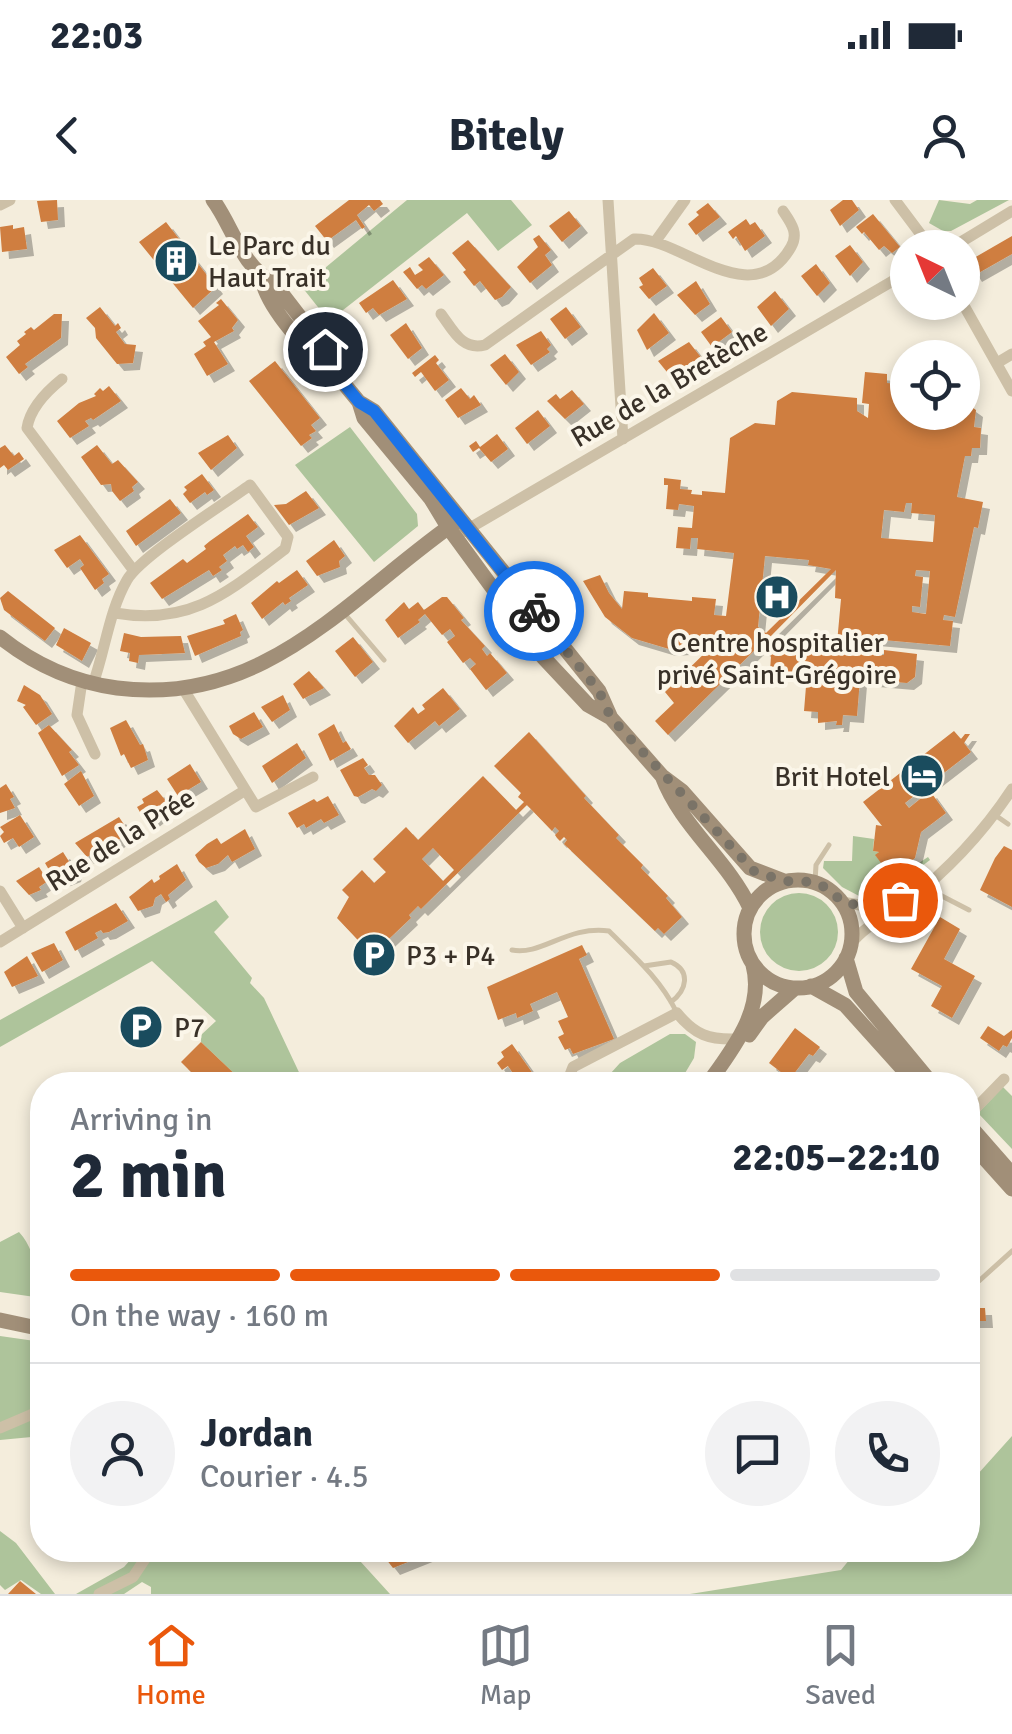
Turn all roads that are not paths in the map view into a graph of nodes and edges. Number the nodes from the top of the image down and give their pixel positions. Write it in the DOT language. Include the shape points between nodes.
graph roads {
  1 [pos="10,200"];
  2 [pos="204,200"];
  3 [pos="213,200"];
  4 [pos="608,200"];
  5 [pos="684,200"];
  6 [pos="895,200"];
  7 [pos="0,205"];
  8 [pos="1012,211"];
  9 [pos="783,212"];
  10 [pos="226,223"];
  11 [pos="918,230"];
  12 [pos="980,230"];
  13 [pos="655,242"];
  14 [pos="611,252"];
  15 [pos="890,283"];
  16 [pos="441,314"];
  17 [pos="972,320"];
  18 [pos="1012,354"];
  19 [pos="997,363"];
  20 [pos="62,379"];
  21 [pos="1012,391"];
  22 [pos="622,440"];
  23 [pos="458,528"];
  24 [pos="134,571"];
  25 [pos="342,610"];
  26 [pos="115,612"];
  27 [pos="0,637"];
  28 [pos="384,660"];
  29 [pos="88,682"];
  30 [pos="184,690"];
  31 [pos="95,754"];
  32 [pos="662,776"];
  33 [pos="312,777"];
  34 [pos="1012,789"];
  35 [pos="244,791"];
  36 [pos="995,815"];
  37 [pos="1008,824"];
  38 [pos="829,845"];
  39 [pos="784,881"];
  40 [pos="815,882"];
  41 [pos="929,884"];
  42 [pos="0,891"];
  43 [pos="842,902"];
  44 [pos="750,908"];
  45 [pos="969,910"];
  46 [pos="23,928"];
  47 [pos="0,942"];
  48 [pos="512,950"];
  49 [pos="849,951"];
  50 [pos="753,965"];
  51 [pos="644,966"];
  52 [pos="803,987"];
  53 [pos="674,1008"];
  54 [pos="737,1039"];
  55 [pos="571,1072"];
  56 [pos="715,1072"];
  57 [pos="725,1072"];
  58 [pos="905,1072"];
  59 [pos="922,1072"];
  60 [pos="1008,1083"];
  61 [pos="980,1107"];
  62 [pos="980,1132"];
  63 [pos="980,1154"];
  64 [pos="1012,1174"];
  65 [pos="1012,1190"];
  66 [pos="1012,1251"];
  67 [pos="980,1280"];
  68 [pos="0,1320"];
  69 [pos="30,1326"];
  70 [pos="30,1415"];
  71 [pos="0,1428"];
  72 [pos="143,1562"];
  73 [pos="99,1594"];
  1 -- 7 [label="street"];
  2 -- 10 [label="main road"];
  3 -- 10 [label="main road"];
  4 -- 14 [label="street"];
  5 -- 13 [label="street"];
  6 -- 11 [label="street"];
  8 -- 12 [label="street"];
  9 -- 13 [label="street" via="794,229 793,244 760,272 724,271"];
  10 -- 23 [label="main road" via="262,277 263,290"];
  13 -- 14 [label="street" via="634,239"];
  14 -- 16 [label="street" via="484,345 462,343"];
  14 -- 22 [label="street"];
  15 -- 22 [label="street, Rue de la Bretèche"];
  17 -- 19 [label="street"];
  18 -- 19 [label="street"];
  19 -- 21 [label="street"];
  20 -- 24 [label="street" via="28,428"];
  22 -- 23 [label="street, Rue de la Bretèche"];
  23 -- 25 [label="main road"];
  23 -- 32 [label="main road" via="543,657"];
  24 -- 26 [label="street"];
  24 -- 26 [label="street" via="250,485 288,536 285,549 218,598 158,616"];
  25 -- 28 [label="lane"];
  25 -- 30 [label="main road" via="272,659"];
  26 -- 29 [label="street"];
  27 -- 29 [label="main road" via="35,663"];
  29 -- 30 [label="main road"];
  29 -- 31 [label="street" via="77,716"];
  30 -- 35 [label="street"];
  32 -- 39 [label="main road" via="754,871"];
  32 -- 44 [label="main road" via="670,798 736,880"];
  33 -- 35 [label="street" via="258,808"];
  34 -- 36 [label="street"];
  35 -- 46 [label="street, Rue de la Prée"];
  36 -- 37 [label="lane"];
  36 -- 41 [label="street"];
  38 -- 40 [label="lane" via="816,864"];
  39 -- 40 [label="main road"];
  39 -- 44 [label="main road"];
  40 -- 43 [label="main road"];
  41 -- 43 [label="street" via="877,908"];
  41 -- 45 [label="lane"];
  41 -- 49 [label="street" via="857,935"];
  42 -- 46 [label="street"];
  43 -- 49 [label="main road" via="850,922"];
  44 -- 50 [label="main road" via="744,937"];
  46 -- 47 [label="street, Rue de la Prée"];
  48 -- 51 [label="lane" via="525,952 593,929 609,931"];
  49 -- 52 [label="main road" via="832,976"];
  49 -- 59 [label="main road" via="856,992"];
  50 -- 52 [label="main road" via="767,978"];
  50 -- 54 [label="main road" via="757,989"];
  51 -- 53 [label="lane"];
  51 -- 53 [label="lane" via="663,961 682,970 686,978"];
  52 -- 57 [label="main road" via="762,1016"];
  52 -- 58 [label="main road" via="844,1005"];
  53 -- 54 [label="street" via="697,1034"];
  53 -- 55 [label="street"];
  54 -- 56 [label="main road"];
  60 -- 61 [label="street"];
  62 -- 64 [label="main road"];
  63 -- 65 [label="main road"];
  66 -- 67 [label="lane"];
  68 -- 69 [label="main road"];
  70 -- 71 [label="street"];
  72 -- 73 [label="street" via="133,1577"];
}
